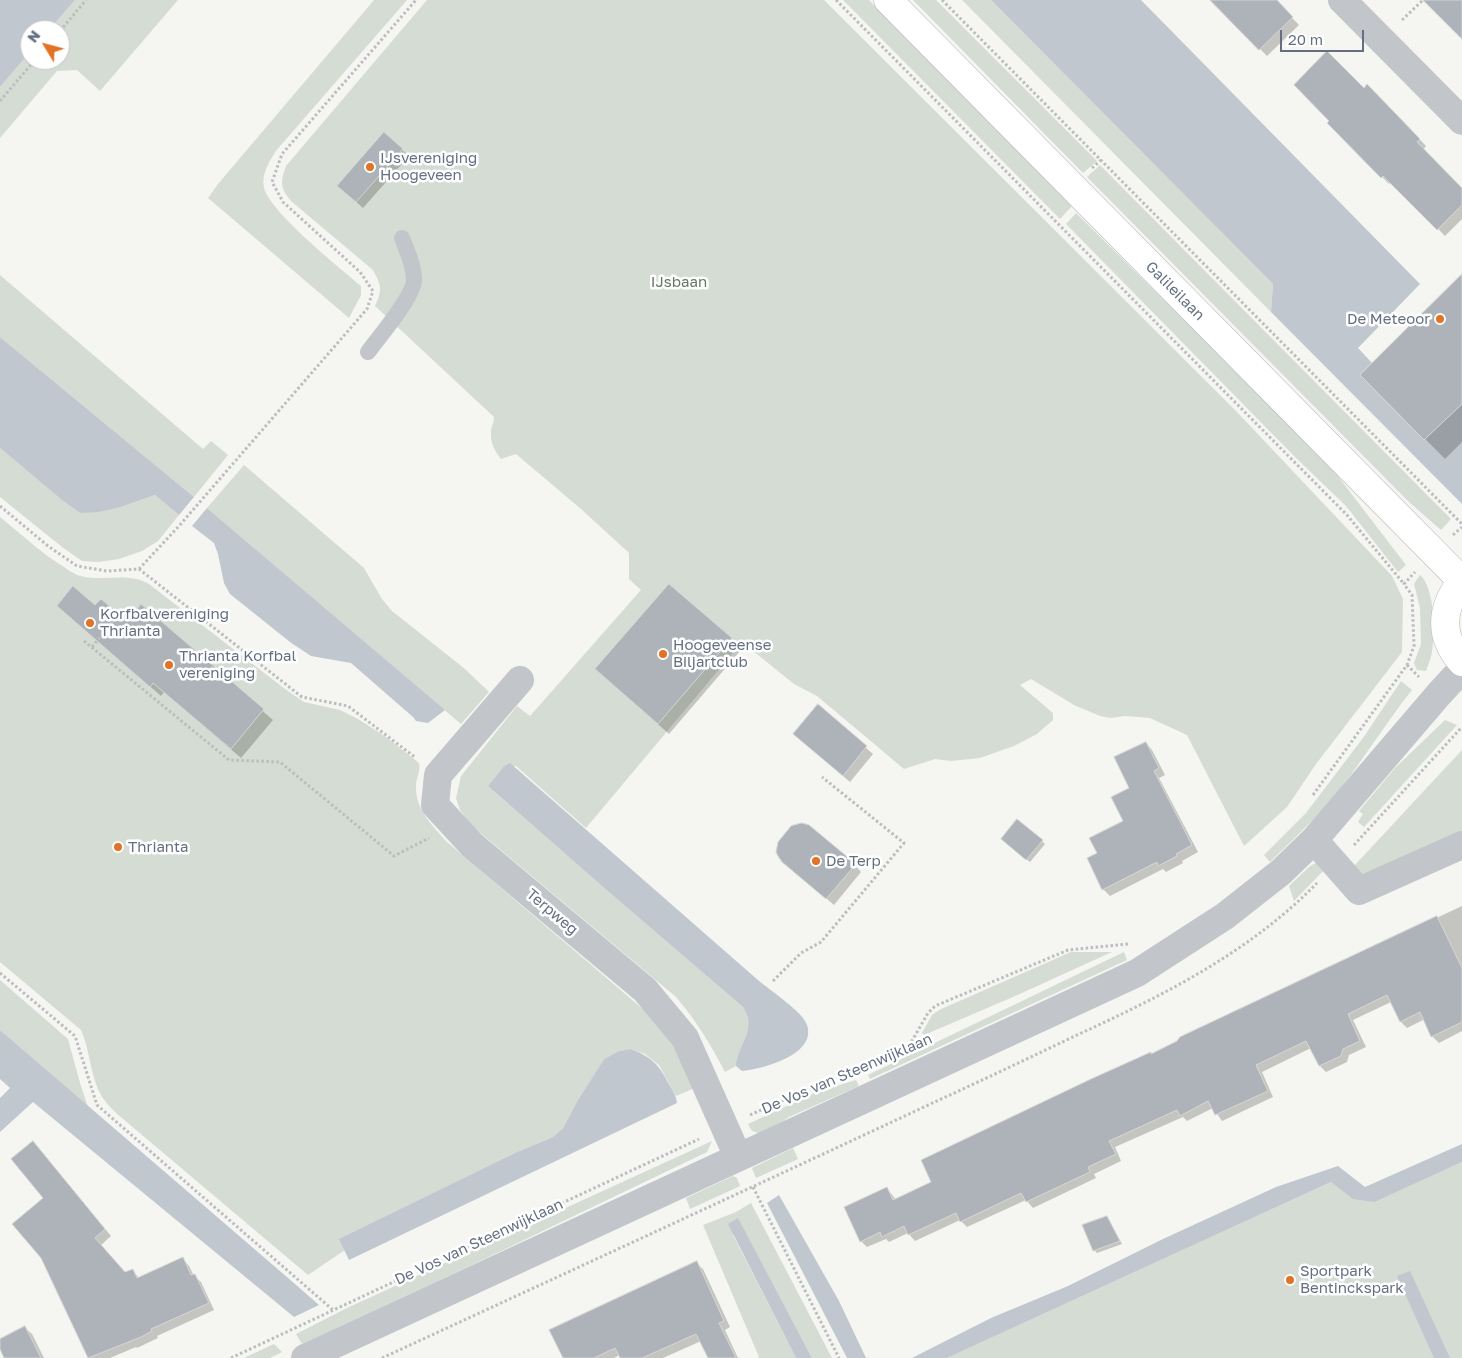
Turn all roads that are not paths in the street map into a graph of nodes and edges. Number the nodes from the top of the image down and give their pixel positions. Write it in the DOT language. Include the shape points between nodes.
graph roads {
  1 [pos="888,0"];
  2 [pos="1343,0"];
  3 [pos="1462,121"];
  4 [pos="402,238"];
  5 [pos="368,352"];
  6 [pos="1462,581"];
  7 [pos="1462,662"];
  8 [pos="1462,669"];
  9 [pos="520,680"];
  10 [pos="1314,840"];
  11 [pos="1462,846"];
  12 [pos="738,1158"];
  13 [pos="305,1358"];
  1 -- 6 [label="main road, Galileilaan"];
  2 -- 3 [label="street"];
  4 -- 5 [label="lane" via="414,281 401,308"];
  6 -- 7 [label="main road" via="1446,608 1445,624 1448,640"];
  8 -- 10 [label="street, De Vos van Steenwijklaan"];
  9 -- 12 [label="street, Terpweg" via="438,776 435,804 472,845 645,990 685,1038"];
  10 -- 11 [label="street" via="1359,891"];
  10 -- 12 [label="street, De Vos van Steenwijklaan" via="1281,872 1225,916 1137,973"];
  12 -- 13 [label="street, De Vos van Steenwijklaan"];
}
